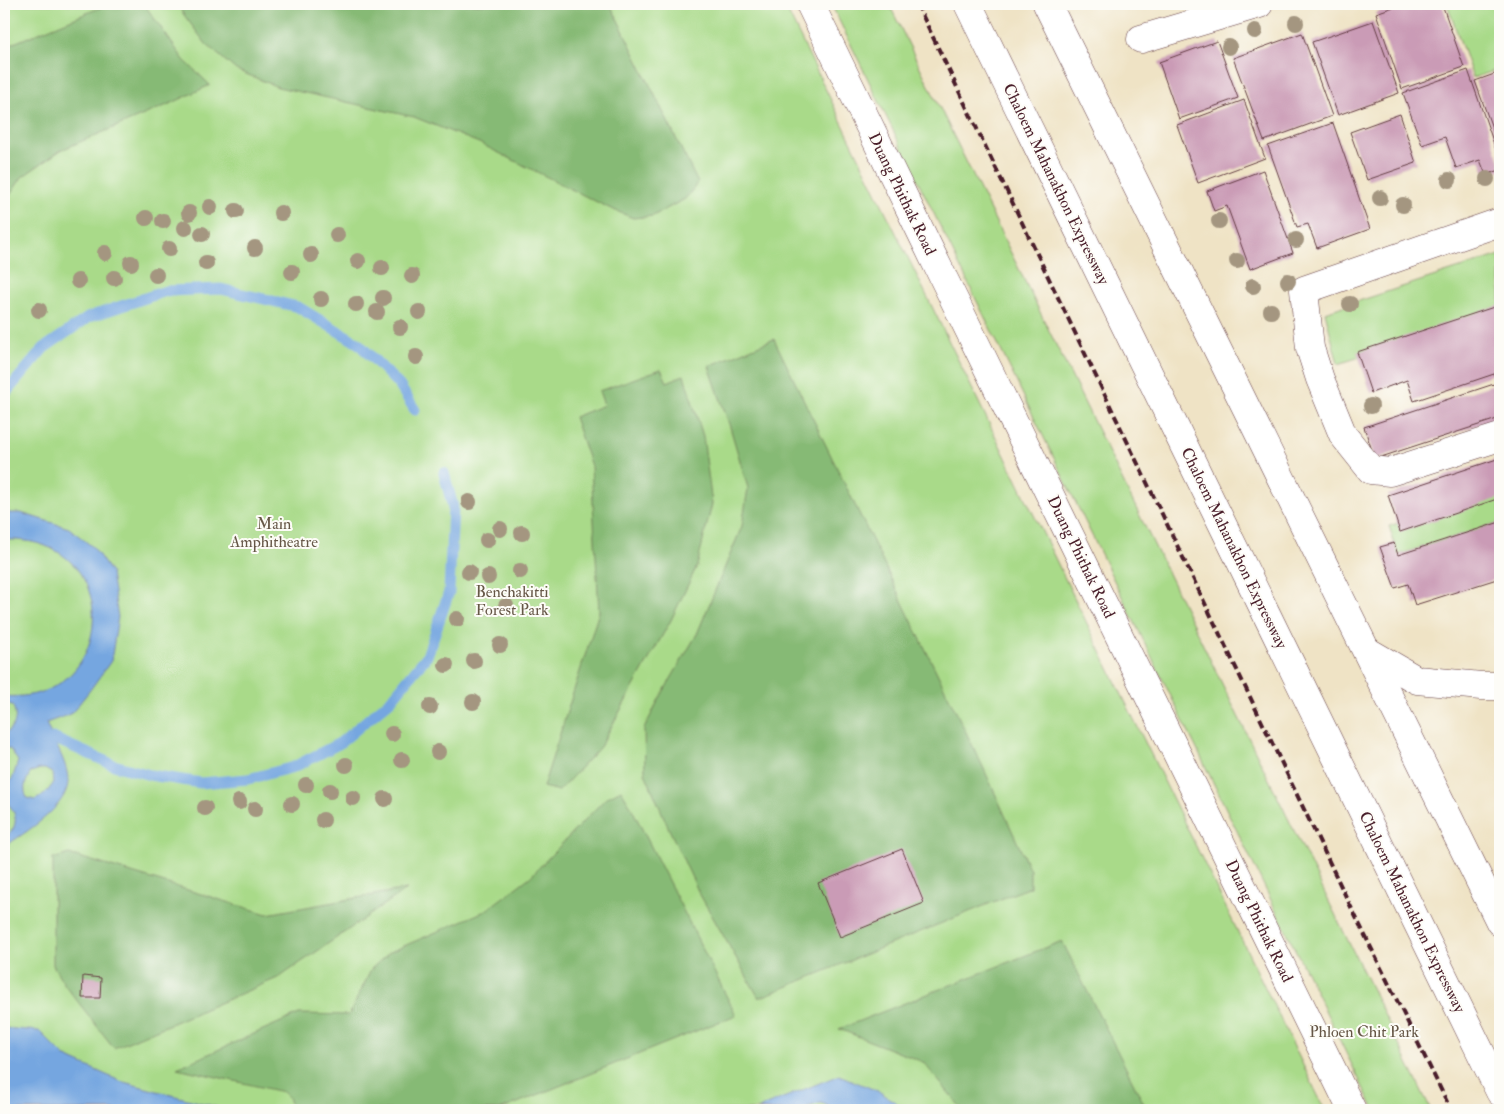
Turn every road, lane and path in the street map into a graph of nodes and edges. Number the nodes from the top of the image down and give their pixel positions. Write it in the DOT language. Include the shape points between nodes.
graph roads {
  1 [pos="810,4"];
  2 [pos="968,4"];
  3 [pos="1047,4"];
  4 [pos="1260,4"];
  5 [pos="1141,39"];
  6 [pos="1500,222"];
  7 [pos="1500,437"];
  8 [pos="1368,651"];
  9 [pos="1500,686"];
  10 [pos="1500,922"];
  11 [pos="1500,1092"];
  12 [pos="1352,1110"];
  1 -- 12 [label="main road, Duang Phithak Road"];
  2 -- 11 [label="main road, Chaloem Mahanakhon Expressway"];
  3 -- 8 [label="main road"];
  4 -- 5 [label="main road"];
  6 -- 7 [label="main road" via="1304,290 1310,348 1320,379 1344,435 1371,470 1390,472"];
  8 -- 9 [label="main road" via="1418,680"];
  8 -- 10 [label="main road"];
}
